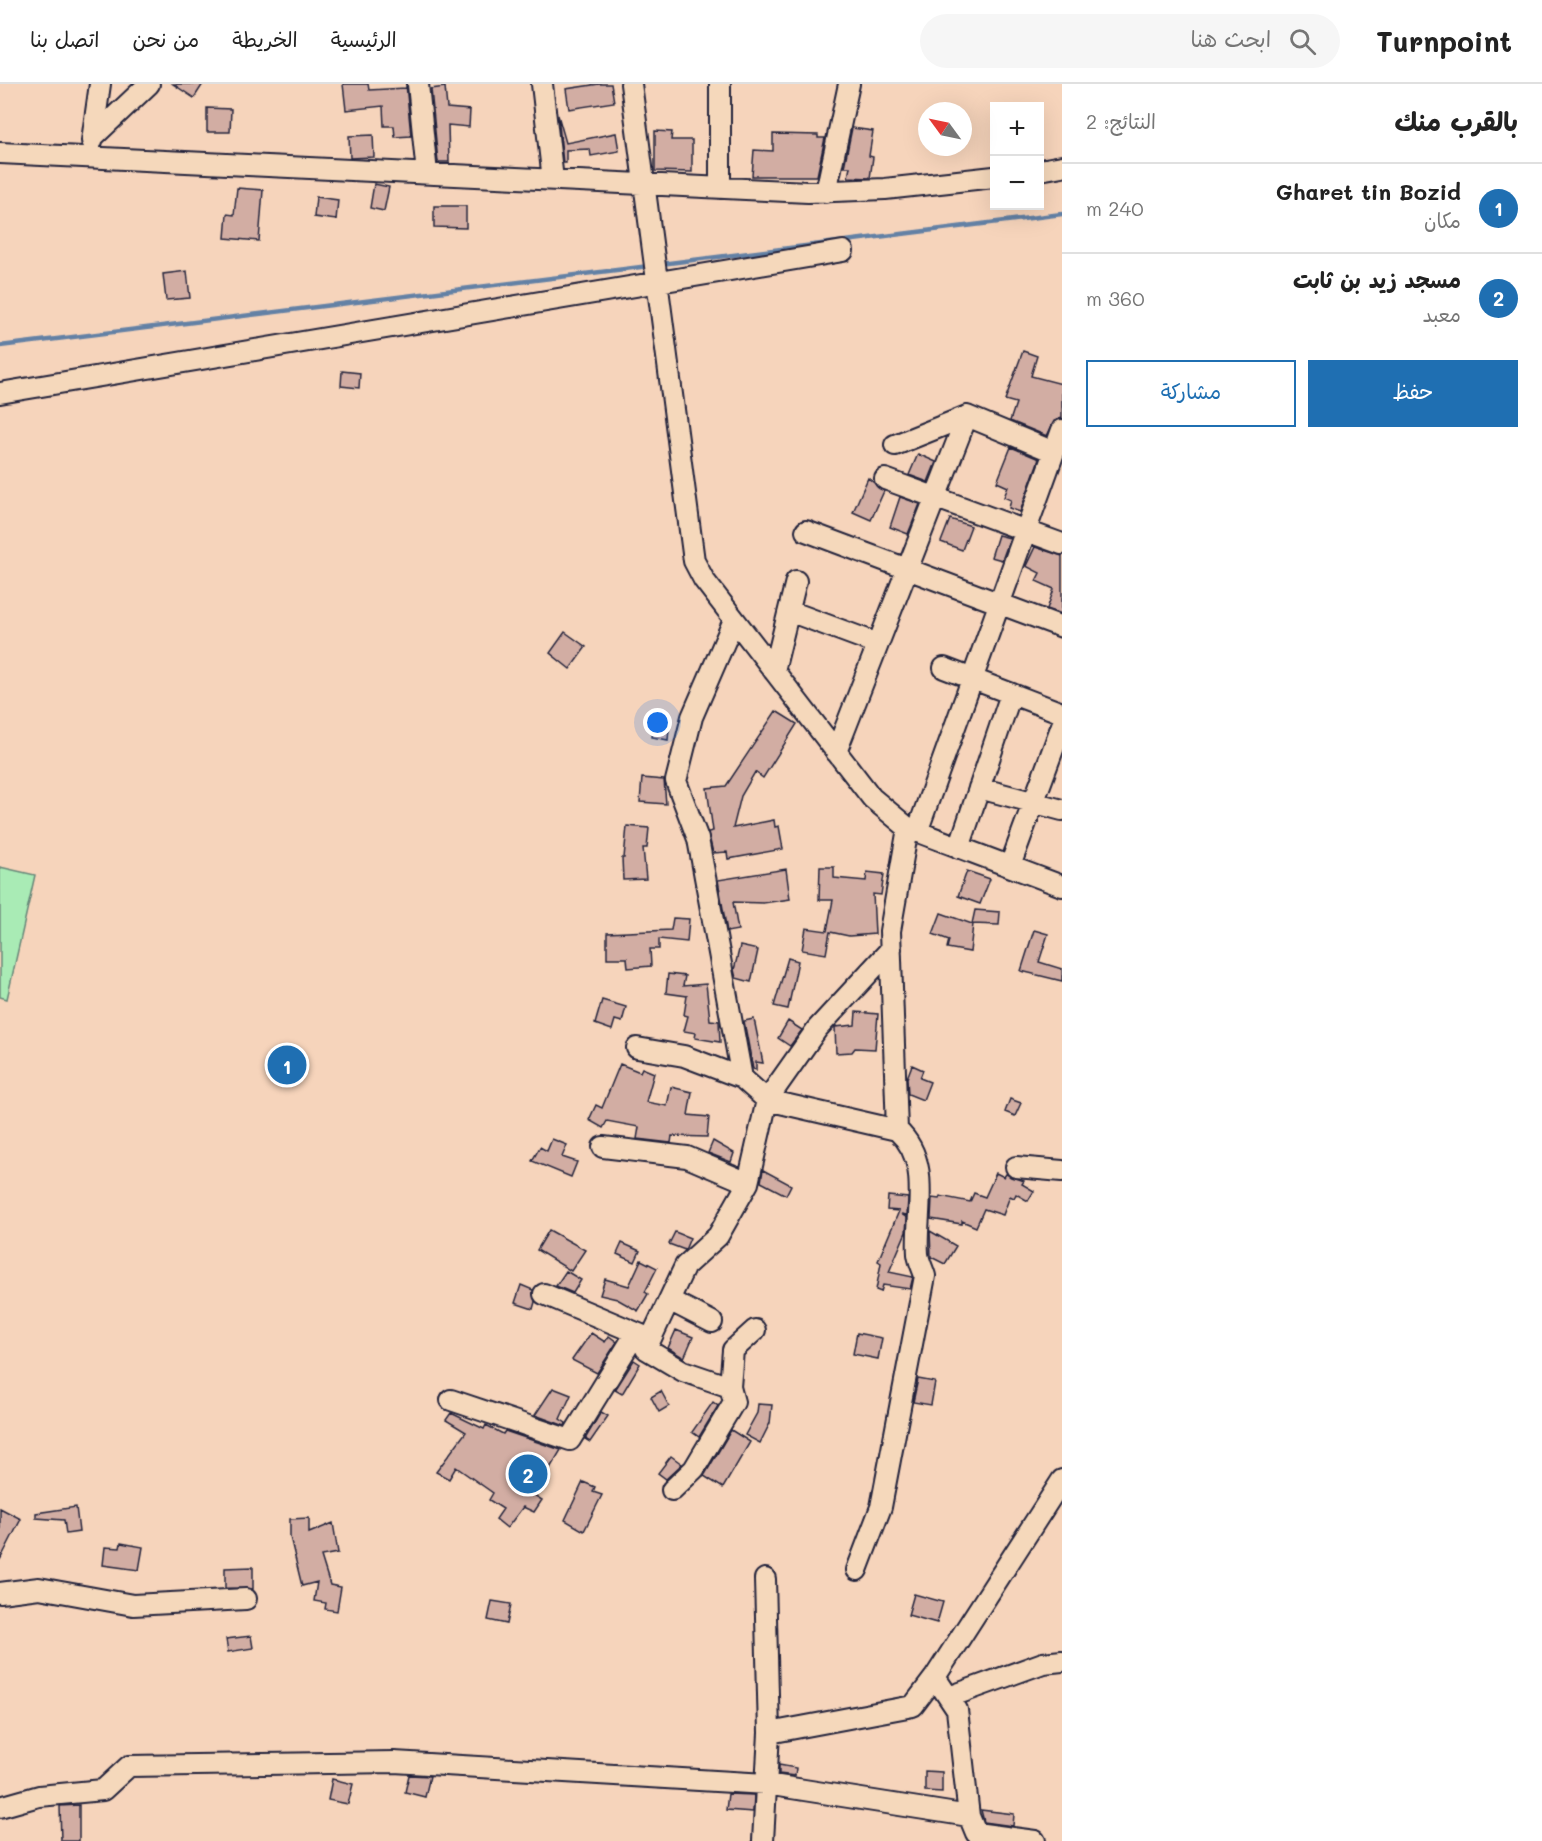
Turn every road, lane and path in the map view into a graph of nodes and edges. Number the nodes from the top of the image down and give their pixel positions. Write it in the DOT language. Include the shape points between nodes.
graph roads {
  1 [pos="100,84"];
  2 [pos="149,84"];
  3 [pos="418,84"];
  4 [pos="542,84"];
  5 [pos="631,84"];
  6 [pos="720,84"];
  7 [pos="849,84"];
  8 [pos="93,137"];
  9 [pos="0,153"];
  10 [pos="90,158"];
  11 [pos="1062,166"];
  12 [pos="1044,169"];
  13 [pos="427,174"];
  14 [pos="990,177"];
  15 [pos="553,180"];
  16 [pos="645,185"];
  17 [pos="720,188"];
  18 [pos="826,192"];
  19 [pos="843,251"];
  20 [pos="658,282"];
  21 [pos="0,393"];
  22 [pos="967,417"];
  23 [pos="1062,430"];
  24 [pos="895,445"];
  25 [pos="1054,452"];
  26 [pos="885,479"];
  27 [pos="935,497"];
  28 [pos="806,531"];
  29 [pos="1026,531"];
  30 [pos="1062,544"];
  31 [pos="907,569"];
  32 [pos="796,581"];
  33 [pos="999,604"];
  34 [pos="789,611"];
  35 [pos="734,620"];
  36 [pos="1062,627"];
  37 [pos="878,644"];
  38 [pos="944,668"];
  39 [pos="774,671"];
  40 [pos="972,679"];
  41 [pos="1011,694"];
  42 [pos="1062,713"];
  43 [pos="1062,725"];
  44 [pos="836,752"];
  45 [pos="979,788"];
  46 [pos="1033,803"];
  47 [pos="1062,810"];
  48 [pos="912,830"];
  49 [pos="959,848"];
  50 [pos="1010,866"];
  51 [pos="1062,886"];
  52 [pos="891,950"];
  53 [pos="637,1048"];
  54 [pos="742,1078"];
  55 [pos="767,1100"];
  56 [pos="897,1130"];
  57 [pos="603,1147"];
  58 [pos="1016,1167"];
  59 [pos="1062,1171"];
  60 [pos="748,1183"];
  61 [pos="544,1294"];
  62 [pos="669,1300"];
  63 [pos="712,1322"];
  64 [pos="755,1330"];
  65 [pos="644,1336"];
  66 [pos="730,1387"];
  67 [pos="451,1400"];
  68 [pos="1062,1480"];
  69 [pos="672,1490"];
  70 [pos="857,1570"];
  71 [pos="765,1579"];
  72 [pos="0,1593"];
  73 [pos="246,1599"];
  74 [pos="1062,1661"];
  75 [pos="935,1677"];
  76 [pos="949,1697"];
  77 [pos="769,1732"];
  78 [pos="766,1784"];
  79 [pos="0,1807"];
  80 [pos="972,1830"];
  81 [pos="763,1841"];
  82 [pos="1035,1841"];
  1 -- 8 [label="street"];
  2 -- 8 [label="street"];
  3 -- 13 [label="street"];
  4 -- 15 [label="street"];
  5 -- 16 [label="street"];
  6 -- 17 [label="street"];
  7 -- 18 [label="street"];
  8 -- 10 [label="street"];
  9 -- 10 [label="street"];
  10 -- 13 [label="street"];
  11 -- 12 [label="street"];
  13 -- 15 [label="street"];
  14 -- 18 [label="street"];
  15 -- 16 [label="street"];
  16 -- 17 [label="street"];
  16 -- 20 [label="street"];
  17 -- 18 [label="street"];
  19 -- 20 [label="street"];
  20 -- 21 [label="street"];
  20 -- 35 [label="street" via="694,561"];
  22 -- 24 [label="street"];
  22 -- 25 [label="street"];
  22 -- 27 [label="street"];
  23 -- 25 [label="street"];
  25 -- 29 [label="street"];
  26 -- 27 [label="street"];
  27 -- 29 [label="street"];
  27 -- 31 [label="street"];
  28 -- 31 [label="street"];
  29 -- 30 [label="street"];
  29 -- 33 [label="street"];
  31 -- 33 [label="street"];
  31 -- 37 [label="street"];
  32 -- 34 [label="street"];
  33 -- 36 [label="street"];
  33 -- 40 [label="street"];
  34 -- 37 [label="street"];
  34 -- 39 [label="street"];
  35 -- 39 [label="street"];
  35 -- 54 [label="street" via="692,717 676,781 698,839"];
  37 -- 44 [label="street"];
  38 -- 40 [label="street"];
  39 -- 44 [label="street"];
  40 -- 41 [label="street"];
  40 -- 48 [label="street"];
  41 -- 42 [label="street"];
  41 -- 45 [label="street"];
  43 -- 46 [label="street"];
  44 -- 48 [label="street" via="872,798"];
  45 -- 46 [label="street"];
  45 -- 49 [label="street"];
  46 -- 47 [label="street"];
  46 -- 50 [label="street"];
  48 -- 49 [label="street"];
  48 -- 52 [label="street" via="890,931"];
  49 -- 50 [label="street"];
  50 -- 51 [label="street"];
  52 -- 55 [label="street" via="817,1029"];
  52 -- 56 [label="street"];
  53 -- 54 [label="street" via="684,1056"];
  54 -- 55 [label="street"];
  55 -- 56 [label="street"];
  55 -- 60 [label="street"];
  56 -- 70 [label="street" via="906,1138 921,1178 918,1256 925,1276 881,1507"];
  57 -- 60 [label="street" via="687,1157"];
  58 -- 59 [label="street"];
  60 -- 62 [label="street" via="718,1236 685,1266"];
  61 -- 65 [label="street"];
  62 -- 63 [label="street"];
  62 -- 65 [label="street"];
  64 -- 66 [label="street" via="733,1350"];
  65 -- 66 [label="street" via="646,1349 683,1371"];
  65 -- 67 [label="street" via="570,1440"];
  66 -- 69 [label="street" via="734,1402 714,1439 694,1469"];
  68 -- 75 [label="street"];
  71 -- 77 [label="street"];
  72 -- 73 [label="street" via="39,1588 133,1605"];
  74 -- 76 [label="street" via="1044,1663"];
  75 -- 76 [label="street"];
  75 -- 77 [label="street" via="913,1706"];
  76 -- 80 [label="street" via="957,1710"];
  77 -- 78 [label="street"];
  78 -- 79 [label="street" via="394,1762 129,1766 104,1790 39,1796"];
  78 -- 80 [label="street"];
  78 -- 81 [label="street"];
  80 -- 82 [label="street"];
}
